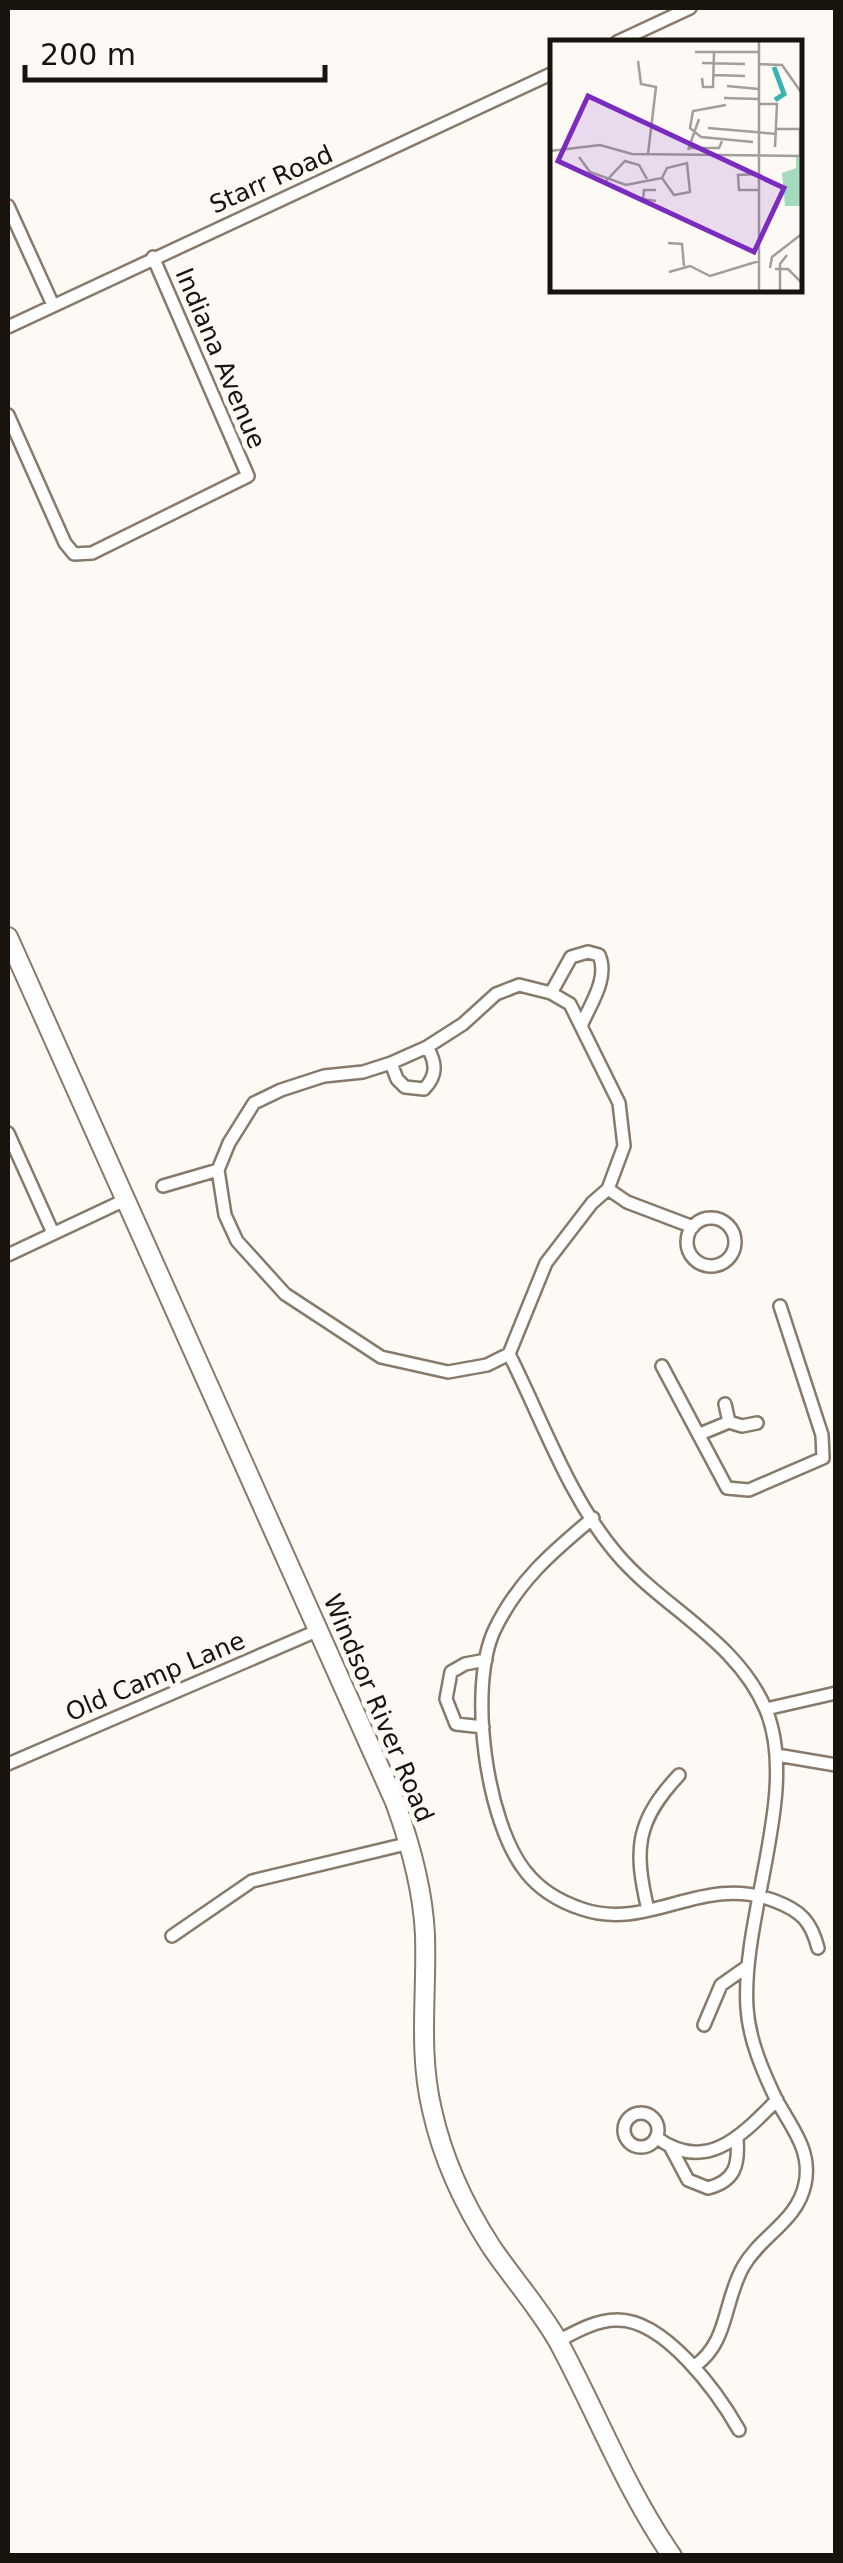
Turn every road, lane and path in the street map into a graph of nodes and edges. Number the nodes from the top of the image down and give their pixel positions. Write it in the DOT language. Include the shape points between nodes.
graph roads {
  1 [pos="690,8"];
  2 [pos="621,40"];
  3 [pos="550,73"];
  4 [pos="8,206"];
  5 [pos="154,257"];
  6 [pos="52,305"];
  7 [pos="8,327"];
  8 [pos="8,416"];
  9 [pos="8,937"];
  10 [pos="551,993"];
  11 [pos="582,1024"];
  12 [pos="426,1046"];
  13 [pos="391,1062"];
  14 [pos="8,1133"];
  15 [pos="218,1170"];
  16 [pos="163,1186"];
  17 [pos="608,1189"];
  18 [pos="126,1198"];
  19 [pos="693,1226"];
  20 [pos="52,1233"];
  21 [pos="8,1255"];
  22 [pos="780,1306"];
  23 [pos="509,1354"];
  24 [pos="662,1366"];
  25 [pos="725,1404"];
  26 [pos="730,1422"];
  27 [pos="757,1423"];
  28 [pos="700,1434"];
  29 [pos="593,1518"];
  30 [pos="320,1630"];
  31 [pos="486,1660"];
  32 [pos="836,1694"];
  33 [pos="766,1710"];
  34 [pos="483,1726"];
  35 [pos="777,1756"];
  36 [pos="8,1764"];
  37 [pos="836,1765"];
  38 [pos="678,1775"];
  39 [pos="410,1844"];
  40 [pos="758,1894"];
  41 [pos="648,1910"];
  42 [pos="172,1936"];
  43 [pos="818,1948"];
  44 [pos="748,1966"];
  45 [pos="704,2025"];
  46 [pos="777,2100"];
  47 [pos="656,2138"];
  48 [pos="737,2140"];
  49 [pos="671,2148"];
  50 [pos="558,2341"];
  51 [pos="695,2366"];
  52 [pos="739,2430"];
  53 [pos="672,2556"];
  1 -- 2 [label="street"];
  3 -- 5 [label="street, Starr Road"];
  4 -- 6 [label="street"];
  5 -- 6 [label="street, Starr Road"];
  5 -- 8 [label="street, Indiana Avenue" via="248,476 92,553 74,554"];
  6 -- 7 [label="street, Starr Road"];
  9 -- 18 [label="main road, Windsor River Road"];
  10 -- 11 [label="street" via="570,1004"];
  10 -- 11 [label="street" via="570,956 599,955 601,982"];
  10 -- 12 [label="street" via="519,985 496,994"];
  11 -- 17 [label="street" via="619,1103 624,1146"];
  12 -- 13 [label="street"];
  12 -- 13 [label="street" via="435,1071 424,1089 406,1088"];
  13 -- 15 [label="street" via="324,1076 254,1103"];
  14 -- 20 [label="street"];
  15 -- 16 [label="street"];
  15 -- 23 [label="street" via="236,1241 285,1294 381,1357 448,1372"];
  17 -- 19 [label="street"];
  17 -- 23 [label="street" via="546,1263"];
  18 -- 20 [label="street"];
  18 -- 30 [label="main road, Windsor River Road"];
  19 -- 19 [label="street" via="687,1240 695,1260 715,1265 729,1257 735,1242 723,1221 707,1218"];
  20 -- 21 [label="street"];
  22 -- 28 [label="street" via="822,1435 823,1458 750,1490 726,1488"];
  23 -- 29 [label="street"];
  24 -- 28 [label="street"];
  25 -- 26 [label="street"];
  26 -- 27 [label="street"];
  26 -- 28 [label="street"];
  29 -- 31 [label="street" via="519,1586"];
  29 -- 33 [label="street" via="656,1594 724,1650"];
  30 -- 36 [label="street, Old Camp Lane"];
  30 -- 39 [label="main road, Windsor River Road"];
  31 -- 34 [label="street"];
  31 -- 34 [label="street" via="451,1672 446,1699 456,1724"];
  32 -- 33 [label="street"];
  33 -- 35 [label="street"];
  34 -- 41 [label="street" via="501,1821 526,1873 551,1896 582,1909 610,1916"];
  35 -- 37 [label="street"];
  35 -- 40 [label="street"];
  38 -- 41 [label="street" via="654,1802 638,1850"];
  39 -- 42 [label="street" via="252,1881"];
  39 -- 50 [label="main road, Windsor River Road" via="425,1935 425,2070 440,2140 478,2225"];
  40 -- 41 [label="street" via="720,1892"];
  40 -- 43 [label="street" via="805,1916"];
  40 -- 44 [label="street"];
  44 -- 45 [label="street" via="721,1985"];
  44 -- 46 [label="street" via="748,2015"];
  46 -- 48 [label="street"];
  46 -- 51 [label="street" via="808,2162 805,2184 790,2218 746,2263 712,2354"];
  47 -- 49 [label="street"];
  48 -- 49 [label="street" via="713,2150"];
  48 -- 49 [label="street" via="733,2174 708,2188 688,2180"];
  50 -- 51 [label="street" via="620,2319 640,2324"];
  50 -- 53 [label="main road, Windsor River Road" via="632,2492"];
  51 -- 52 [label="street"];
}
